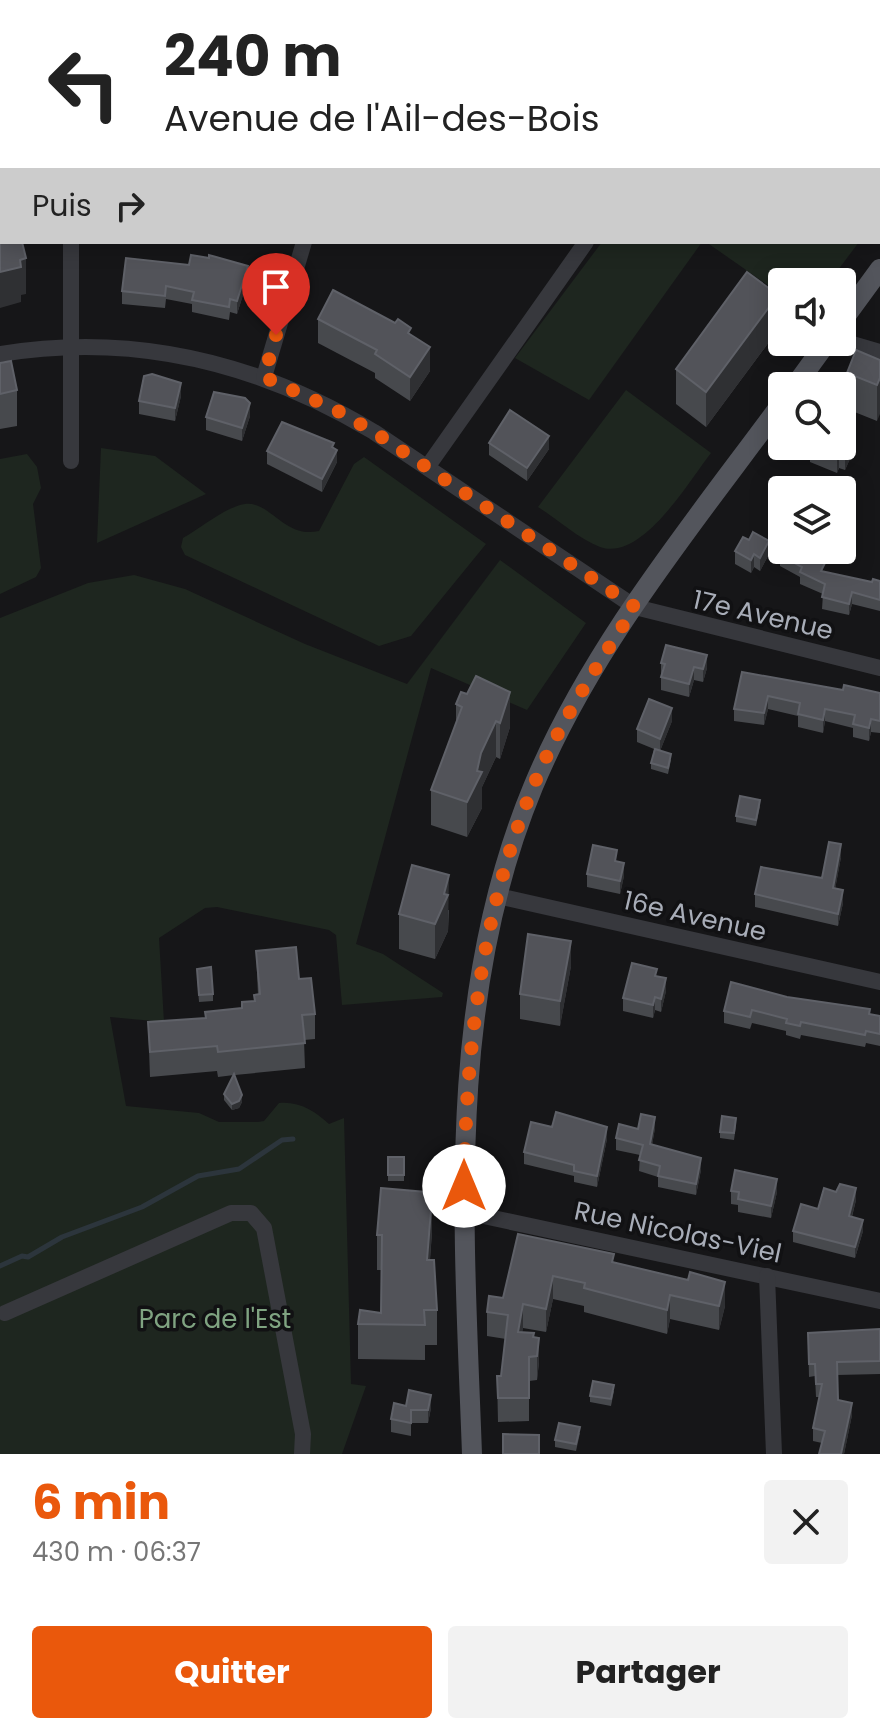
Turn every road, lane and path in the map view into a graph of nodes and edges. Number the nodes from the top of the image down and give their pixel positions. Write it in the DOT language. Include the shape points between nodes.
graph roads {
  1 [pos="71,244"];
  2 [pos="303,244"];
  3 [pos="585,244"];
  4 [pos="880,269"];
  5 [pos="856,302"];
  6 [pos="856,345"];
  7 [pos="73,347"];
  8 [pos="880,352"];
  9 [pos="0,354"];
  10 [pos="264,377"];
  11 [pos="768,422"];
  12 [pos="71,461"];
  13 [pos="428,466"];
  14 [pos="635,607"];
  15 [pos="880,668"];
  16 [pos="498,896"];
  17 [pos="880,982"];
  18 [pos="465,1212"];
  19 [pos="767,1276"];
  20 [pos="880,1301"];
  21 [pos="5,1313"];
  22 [pos="302,1454"];
  23 [pos="472,1454"];
  24 [pos="774,1454"];
  1 -- 7 [label="street"];
  2 -- 10 [label="street"];
  3 -- 13 [label="street"];
  4 -- 5 [label="main road"];
  6 -- 8 [label="street"];
  7 -- 9 [label="street"];
  7 -- 10 [label="street" via="151,350"];
  7 -- 12 [label="street"];
  10 -- 13 [label="street" via="338,411"];
  11 -- 14 [label="main road"];
  13 -- 14 [label="street"];
  14 -- 15 [label="street, 17e Avenue"];
  14 -- 16 [label="main road" via="548,755 520,821"];
  16 -- 17 [label="street, 16e Avenue"];
  16 -- 18 [label="main road" via="473,1021 464,1131"];
  18 -- 19 [label="street, Rue Nicolas-Viel"];
  18 -- 23 [label="main road"];
  19 -- 20 [label="street, Rue Nicolas-Viel"];
  19 -- 24 [label="street"];
  21 -- 22 [label="street" via="231,1213 251,1213 264,1228 303,1434"];
}
